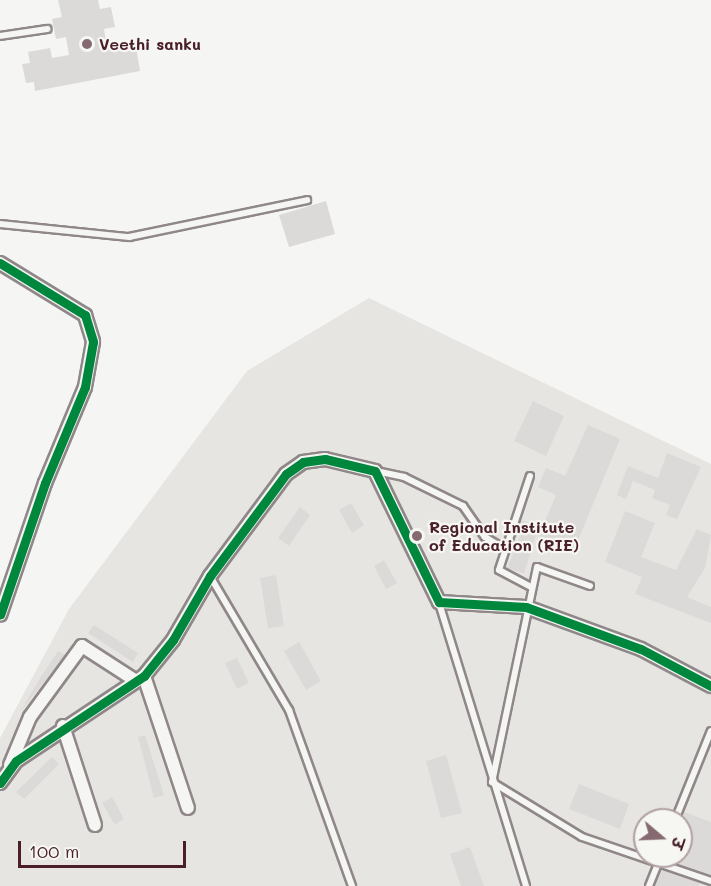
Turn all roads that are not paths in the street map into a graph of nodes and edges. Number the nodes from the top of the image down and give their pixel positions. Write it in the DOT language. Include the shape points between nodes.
graph roads {
  1 [pos="47,29"];
  2 [pos="0,36"];
  3 [pos="307,201"];
  4 [pos="0,224"];
  5 [pos="0,263"];
  6 [pos="375,471"];
  7 [pos="530,476"];
  8 [pos="505,549"];
  9 [pos="210,576"];
  10 [pos="590,586"];
  11 [pos="531,587"];
  12 [pos="439,602"];
  13 [pos="526,607"];
  14 [pos="0,615"];
  15 [pos="140,678"];
  16 [pos="711,686"];
  17 [pos="63,726"];
  18 [pos="711,731"];
  19 [pos="8,772"];
  20 [pos="0,783"];
  21 [pos="492,783"];
  22 [pos="188,808"];
  23 [pos="680,808"];
  24 [pos="95,825"];
  25 [pos="633,855"];
  26 [pos="656,868"];
  27 [pos="670,868"];
  28 [pos="711,881"];
  29 [pos="352,886"];
  30 [pos="526,886"];
  31 [pos="649,886"];
  1 -- 2 [label="lane"];
  3 -- 4 [label="lane" via="129,237"];
  5 -- 14 [label="street" via="84,315 93,342 85,387 45,483"];
  6 -- 8 [label="lane" via="404,477 454,501 485,537"];
  6 -- 9 [label="street" via="325,459 303,462 286,474"];
  6 -- 12 [label="street"];
  7 -- 8 [label="lane"];
  8 -- 11 [label="lane" via="499,570"];
  9 -- 15 [label="street" via="173,640"];
  9 -- 29 [label="lane" via="289,710"];
  10 -- 11 [label="lane" via="537,567"];
  11 -- 13 [label="lane"];
  12 -- 13 [label="street"];
  12 -- 21 [label="lane"];
  13 -- 16 [label="street" via="641,649"];
  13 -- 21 [label="lane"];
  15 -- 17 [label="street"];
  15 -- 19 [label="street" via="82,646 30,717"];
  15 -- 22 [label="street"];
  17 -- 19 [label="street"];
  17 -- 24 [label="street"];
  18 -- 23 [label="lane"];
  19 -- 20 [label="street"];
  21 -- 25 [label="lane" via="582,837"];
  21 -- 30 [label="lane"];
  26 -- 31 [label="lane"];
  27 -- 28 [label="lane"];
}
